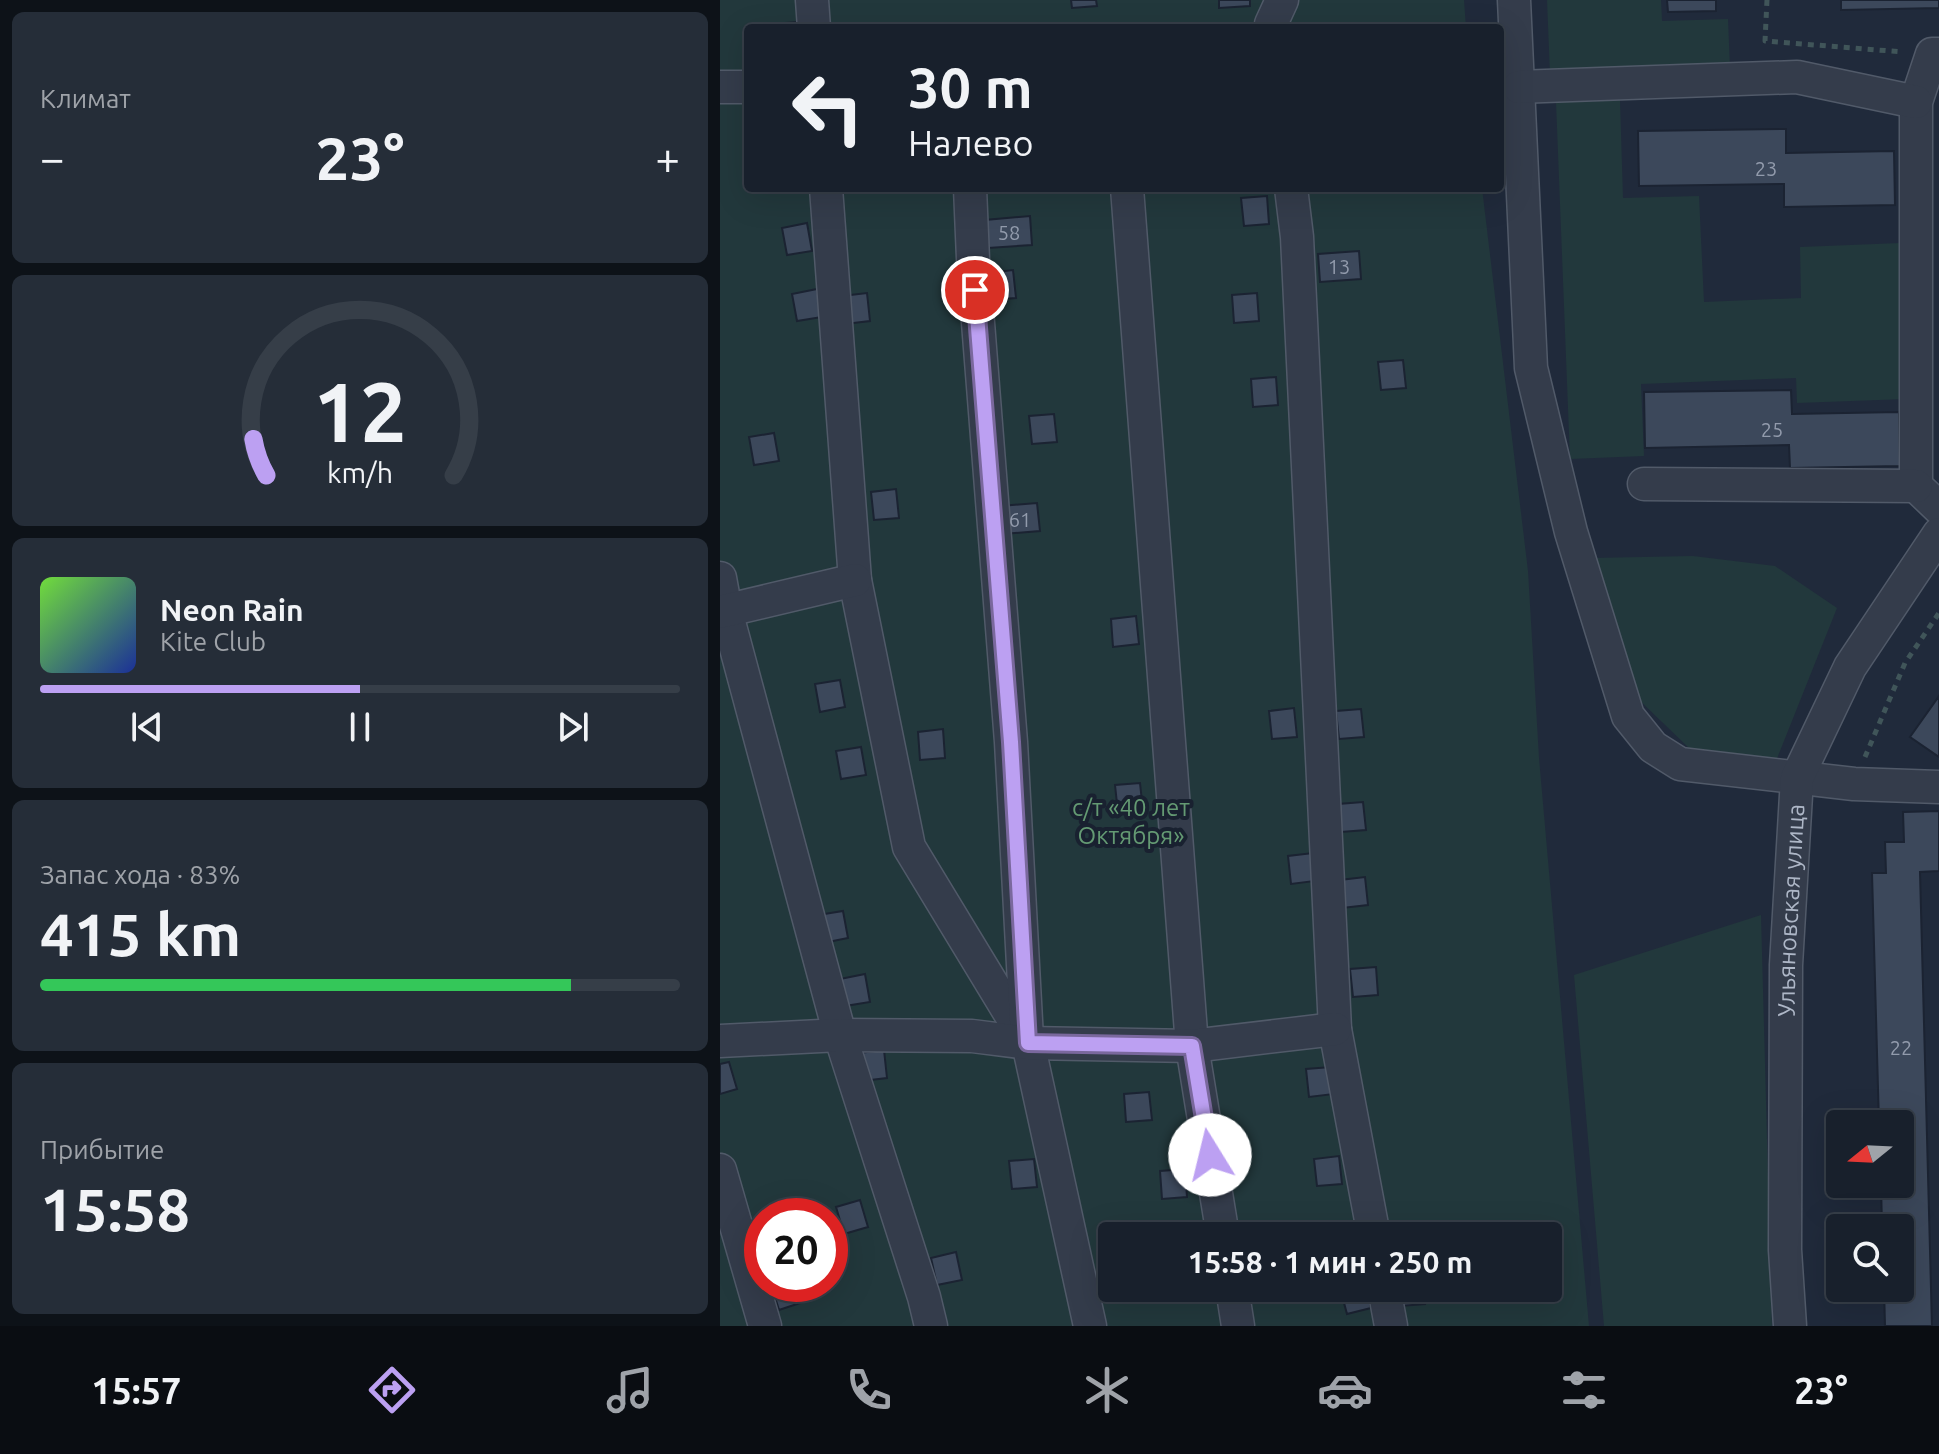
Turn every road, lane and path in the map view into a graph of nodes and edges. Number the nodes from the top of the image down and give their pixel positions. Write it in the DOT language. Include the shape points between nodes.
graph roads {
  1 [pos="812,0"];
  2 [pos="1514,0"];
  3 [pos="1767,0"];
  4 [pos="814,24"];
  5 [pos="1935,54"];
  6 [pos="720,87"];
  7 [pos="744,87"];
  8 [pos="1519,87"];
  9 [pos="1916,102"];
  10 [pos="826,192"];
  11 [pos="970,192"];
  12 [pos="1127,192"];
  13 [pos="1291,192"];
  14 [pos="1644,484"];
  15 [pos="1928,497"];
  16 [pos="1939,534"];
  17 [pos="720,578"];
  18 [pos="855,580"];
  19 [pos="723,612"];
  20 [pos="1939,613"];
  21 [pos="1797,778"];
  22 [pos="1854,784"];
  23 [pos="1939,787"];
  24 [pos="1335,1029"];
  25 [pos="840,1035"];
  26 [pos="720,1041"];
  27 [pos="1028,1043"];
  28 [pos="1192,1046"];
  29 [pos="720,1170"];
  30 [pos="1221,1222"];
  31 [pos="1371,1222"];
  32 [pos="1234,1302"];
  33 [pos="1385,1302"];
  34 [pos="1387,1325"];
  35 [pos="765,1326"];
  36 [pos="931,1326"];
  37 [pos="1090,1326"];
  38 [pos="1238,1326"];
  39 [pos="1790,1326"];
  1 -- 4 [label="street"];
  2 -- 8 [label="street"];
  3 -- 5 [label="path" via="1765,41"];
  5 -- 9 [label="street"];
  6 -- 7 [label="street"];
  8 -- 9 [label="street" via="1797,77"];
  8 -- 21 [label="street" via="1531,368 1571,532 1628,716 1653,747 1680,764"];
  9 -- 15 [label="street"];
  10 -- 18 [label="street"];
  11 -- 27 [label="street"];
  12 -- 28 [label="street"];
  13 -- 24 [label="street"];
  14 -- 15 [label="street"];
  16 -- 21 [label="street, Ульяновская улица" via="1850,667"];
  17 -- 19 [label="street"];
  18 -- 19 [label="street"];
  18 -- 27 [label="street" via="909,847"];
  19 -- 25 [label="street"];
  20 -- 22 [label="path" via="1905,663"];
  21 -- 22 [label="street"];
  21 -- 39 [label="street, Ульяновская улица" via="1786,965 1785,1250"];
  22 -- 23 [label="street"];
  24 -- 28 [label="street"];
  24 -- 31 [label="street"];
  25 -- 26 [label="street"];
  25 -- 27 [label="street" via="972,1036"];
  25 -- 36 [label="street"];
  27 -- 28 [label="street"];
  27 -- 37 [label="street"];
  28 -- 30 [label="street"];
  29 -- 35 [label="street"];
  32 -- 38 [label="street"];
  33 -- 34 [label="street"];
}
